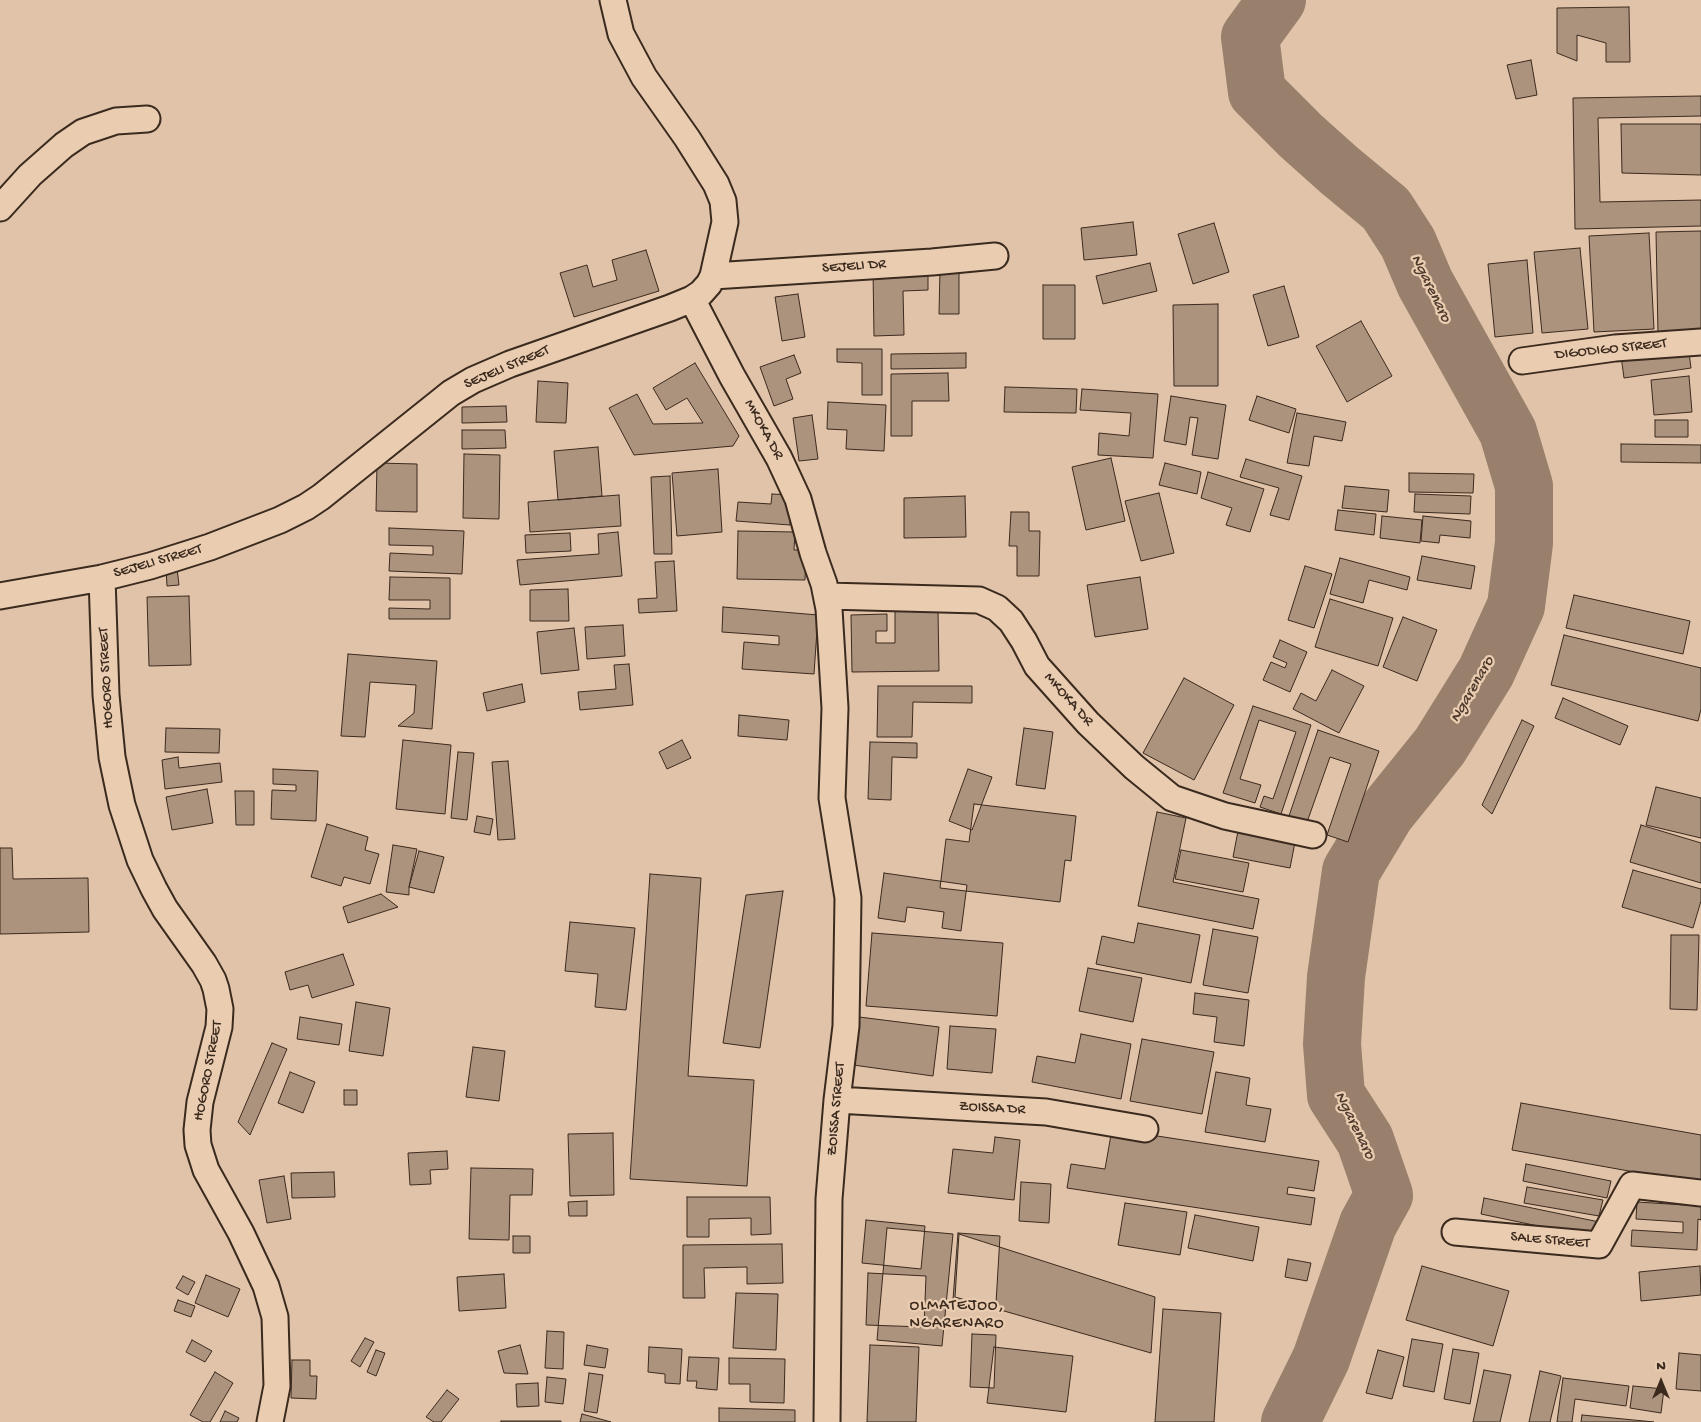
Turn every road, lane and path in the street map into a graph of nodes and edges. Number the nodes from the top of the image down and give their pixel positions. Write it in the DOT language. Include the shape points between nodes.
graph roads {
  1 [pos="613,0"];
  2 [pos="147,119"];
  3 [pos="0,208"];
  4 [pos="994,256"];
  5 [pos="713,276"];
  6 [pos="692,298"];
  7 [pos="1701,342"];
  8 [pos="1522,361"];
  9 [pos="102,578"];
  10 [pos="0,596"];
  11 [pos="827,596"];
  12 [pos="832,798"];
  13 [pos="1313,835"];
  14 [pos="837,1100"];
  15 [pos="1145,1129"];
  16 [pos="1701,1193"];
  17 [pos="1455,1232"];
  18 [pos="270,1422"];
  19 [pos="827,1422"];
  1 -- 5 [label="street, SEJELI STREET" via="625,43 716,184 723,201 725,222"];
  2 -- 3 [label="street" via="116,121 83,132 30,175"];
  4 -- 5 [label="street, SEJELI DR"];
  5 -- 6 [label="street, SEJELI STREET" via="701,293"];
  6 -- 9 [label="street, SEJELI STREET" via="473,380 451,393 321,497 280,520 210,547"];
  6 -- 11 [label="street, MKOKA DR" via="787,474 798,499"];
  7 -- 8 [label="street, DIGODIGO STREET" via="1615,348"];
  9 -- 10 [label="street, SEJELI STREET"];
  9 -- 18 [label="street, HOGORO STREET" via="106,696 112,757 122,805 140,860 165,909 204,964 216,989 220,1009 219,1027 200,1102 198,1145 206,1170 262,1277 275,1317 277,1386"];
  11 -- 12 [label="street, MKOKA DR" via="835,708"];
  11 -- 13 [label="street, MKOKA DR" via="971,599 997,608 1016,628 1037,666 1088,723 1134,768 1172,798 1225,816"];
  12 -- 14 [label="street, ZOISSA STREET" via="848,898 846,1026"];
  14 -- 15 [label="street, ZOISSA DR" via="1046,1112"];
  14 -- 19 [label="street, ZOISSA STREET" via="829,1199"];
  16 -- 17 [label="street, SALE STREET" via="1632,1185 1599,1245"];
}
